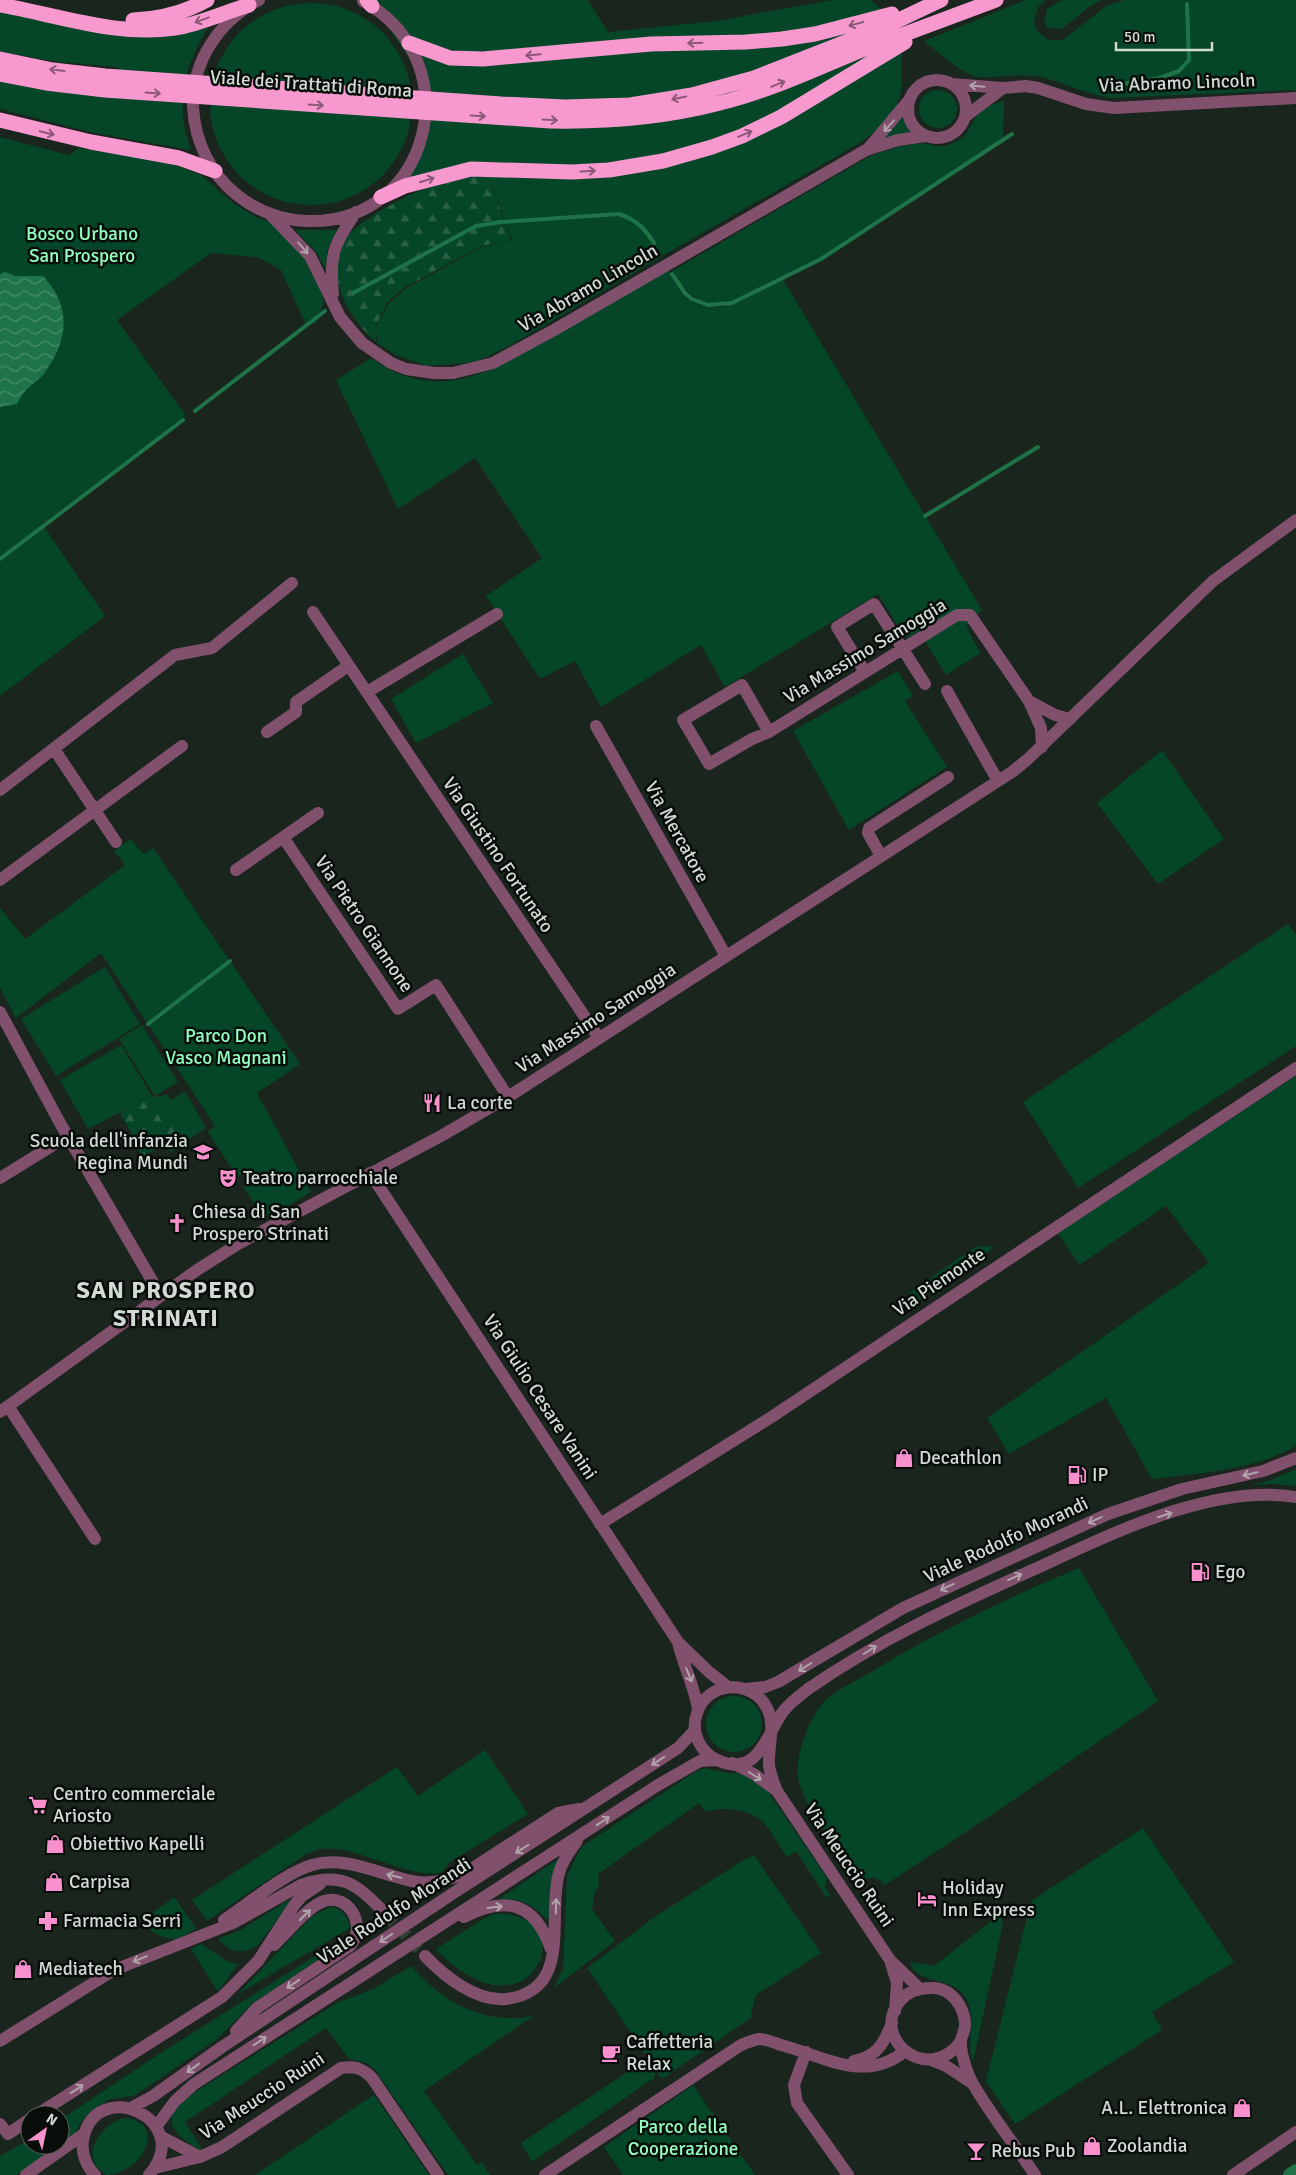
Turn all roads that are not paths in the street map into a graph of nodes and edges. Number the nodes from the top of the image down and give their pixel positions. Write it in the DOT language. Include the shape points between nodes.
graph roads {
  1 [pos="207,0"];
  2 [pos="996,0"];
  3 [pos="939,1"];
  4 [pos="366,2"];
  5 [pos="254,3"];
  6 [pos="6,6"];
  7 [pos="958,14"];
  8 [pos="409,44"];
  9 [pos="0,59"];
  10 [pos="0,74"];
  11 [pos="105,83"];
  12 [pos="952,84"];
  13 [pos="1003,88"];
  14 [pos="1296,98"];
  15 [pos="909,100"];
  16 [pos="501,110"];
  17 [pos="966,116"];
  18 [pos="0,120"];
  19 [pos="925,136"];
  20 [pos="866,150"];
  21 [pos="215,171"];
  22 [pos="381,197"];
  23 [pos="356,212"];
  24 [pos="269,213"];
  25 [pos="334,302"];
  26 [pos="1296,520"];
  27 [pos="292,583"];
  28 [pos="312,612"];
  29 [pos="497,614"];
  30 [pos="903,648"];
  31 [pos="348,666"];
  32 [pos="865,672"];
  33 [pos="925,684"];
  34 [pos="947,691"];
  35 [pos="366,692"];
  36 [pos="1029,701"];
  37 [pos="1070,719"];
  38 [pos="596,726"];
  39 [pos="267,732"];
  40 [pos="769,732"];
  41 [pos="182,746"];
  42 [pos="1042,747"];
  43 [pos="54,749"];
  44 [pos="948,777"];
  45 [pos="998,781"];
  46 [pos="0,790"];
  47 [pos="95,811"];
  48 [pos="318,813"];
  49 [pos="283,838"];
  50 [pos="116,842"];
  51 [pos="881,856"];
  52 [pos="236,870"];
  53 [pos="0,880"];
  54 [pos="726,956"];
  55 [pos="0,1012"];
  56 [pos="599,1038"];
  57 [pos="1296,1068"];
  58 [pos="508,1097"];
  59 [pos="68,1136"];
  60 [pos="370,1173"];
  61 [pos="0,1178"];
  62 [pos="161,1296"];
  63 [pos="4,1409"];
  64 [pos="1296,1458"];
  65 [pos="1296,1497"];
  66 [pos="600,1524"];
  67 [pos="95,1539"];
  68 [pos="678,1642"];
  69 [pos="728,1687"];
  70 [pos="746,1689"];
  71 [pos="698,1709"];
  72 [pos="695,1730"];
  73 [pos="769,1737"];
  74 [pos="718,1760"];
  75 [pos="732,1763"];
  76 [pos="777,1791"];
  77 [pos="587,1807"];
  78 [pos="582,1834"];
  79 [pos="329,1879"];
  80 [pos="386,1914"];
  81 [pos="204,1934"];
  82 [pos="404,1948"];
  83 [pos="553,1955"];
  84 [pos="424,1956"];
  85 [pos="890,1960"];
  86 [pos="258,1961"];
  87 [pos="919,1988"];
  88 [pos="893,2017"];
  89 [pos="0,2041"];
  90 [pos="961,2041"];
  91 [pos="222,2047"];
  92 [pos="905,2051"];
  93 [pos="806,2052"];
  94 [pos="931,2060"];
  95 [pos="836,2064"];
  96 [pos="972,2082"];
  97 [pos="52,2105"];
  98 [pos="131,2108"];
  99 [pos="0,2124"];
  100 [pos="20,2126"];
  101 [pos="158,2132"];
  102 [pos="1296,2132"];
  103 [pos="84,2134"];
  104 [pos="200,2157"];
  105 [pos="152,2171"];
  106 [pos="90,2174"];
  107 [pos="26,2175"];
  108 [pos="438,2175"];
  109 [pos="546,2175"];
  110 [pos="848,2175"];
  111 [pos="1034,2175"];
  112 [pos="1233,2175"];
  1 -- 6 [label="highway" via="180,13 137,20 111,20"];
  2 -- 7 [label="highway, Viale dei Trattati di Roma"];
  3 -- 8 [label="highway, one-way" via="816,34 746,42 652,44 483,59 450,58"];
  3 -- 16 [label="highway, Viale dei Trattati di Roma, one-way" via="884,27 754,78 692,96 622,106"];
  4 -- 8 [label="street, Viale dei Trattati di Roma" via="392,23"];
  5 -- 6 [label="highway, one-way" via="175,28 138,30 105,27"];
  5 -- 21 [label="street, Viale dei Trattati di Roma" via="230,20 215,37 203,58 196,81 193,104 196,128 203,151"];
  16 -- 7 [label="highway, Viale dei Trattati di Roma, one-way" via="597,121 669,114 709,106 763,90"];
  22 -- 7 [label="highway, one-way" via="415,183 471,169 609,170 664,161 712,147 781,117 894,48"];
  8 -- 22 [label="street, Viale dei Trattati di Roma" via="423,77 425,126 410,165"];
  11 -- 9 [label="highway, Viale dei Trattati di Roma, one-way"];
  10 -- 11 [label="highway, Viale dei Trattati di Roma" via="46,84"];
  11 -- 16 [label="highway, Viale dei Trattati di Roma"];
  13 -- 12 [label="street, Via Abramo Lincoln, one-way"];
  12 -- 15 [label="street, Via Abramo Lincoln" via="930,81 917,88"];
  12 -- 17 [label="street" via="964,98"];
  13 -- 14 [label="street, Via Abramo Lincoln" via="1038,88 1086,104 1114,108"];
  13 -- 17 [label="street, Via Abramo Lincoln"];
  15 -- 19 [label="street" via="910,122"];
  15 -- 20 [label="street, Via Abramo Lincoln, one-way"];
  17 -- 19 [label="street, Via Abramo Lincoln" via="951,136 934,139"];
  18 -- 21 [label="highway, one-way" via="81,140 179,158"];
  19 -- 20 [label="street, Via Abramo Lincoln"];
  20 -- 25 [label="street, Via Abramo Lincoln" via="554,330 493,363 472,370 434,374 391,363 362,343 340,317"];
  21 -- 24 [label="street, Viale dei Trattati di Roma" via="244,201"];
  22 -- 23 [label="street, Viale dei Trattati di Roma"];
  23 -- 24 [label="street, Viale dei Trattati di Roma" via="313,221"];
  23 -- 25 [label="street, Via Abramo Lincoln" via="332,253"];
  24 -- 25 [label="street, Via Abramo Lincoln, one-way" via="310,256"];
  26 -- 37 [label="street, Via Massimo Samoggia" via="1214,581"];
  27 -- 43 [label="street" via="212,648 174,655"];
  28 -- 31 [label="street, Via Giustino Fortunato"];
  29 -- 35 [label="street"];
  30 -- 32 [label="street, Via Massimo Samoggia"];
  30 -- 32 [label="street" via="874,604 837,627"];
  30 -- 33 [label="street"];
  30 -- 36 [label="street, Via Massimo Samoggia" via="957,615 970,615"];
  31 -- 35 [label="street, Via Giustino Fortunato"];
  31 -- 39 [label="street" via="296,702 296,712"];
  32 -- 40 [label="street, Via Massimo Samoggia"];
  34 -- 45 [label="street"];
  35 -- 56 [label="street, Via Giustino Fortunato"];
  36 -- 37 [label="street, Via Massimo Samoggia"];
  36 -- 42 [label="street, Via Massimo Samoggia" via="1041,728"];
  37 -- 42 [label="street, Via Massimo Samoggia"];
  38 -- 54 [label="street, Via Mercatore"];
  40 -- 40 [label="street, Via Massimo Samoggia" via="742,685 683,720 709,764 752,738"];
  41 -- 47 [label="street"];
  42 -- 45 [label="street, Via Massimo Samoggia"];
  43 -- 46 [label="street"];
  43 -- 47 [label="street"];
  44 -- 51 [label="street" via="869,828 868,833"];
  45 -- 51 [label="street, Via Massimo Samoggia"];
  47 -- 50 [label="street"];
  47 -- 53 [label="street"];
  48 -- 49 [label="street"];
  49 -- 52 [label="street"];
  49 -- 58 [label="street, Via Pietro Giannone" via="398,1009 436,985"];
  51 -- 54 [label="street, Via Massimo Samoggia"];
  54 -- 56 [label="street, Via Massimo Samoggia"];
  55 -- 59 [label="street"];
  56 -- 58 [label="street, Via Massimo Samoggia"];
  57 -- 66 [label="street, Via Piemonte" via="770,1418"];
  58 -- 60 [label="street, Via Massimo Samoggia"];
  59 -- 61 [label="street"];
  59 -- 62 [label="street"];
  60 -- 62 [label="street, Via Massimo Samoggia" via="238,1244"];
  60 -- 66 [label="street, Via Giulio Cesare Vanini"];
  62 -- 63 [label="street, Via Massimo Samoggia"];
  63 -- 67 [label="street, Via Massimo Samoggia"];
  64 -- 70 [label="street, Viale Rodolfo Morandi, one-way" via="1263,1472 1182,1489 1108,1514 903,1608 778,1682"];
  73 -- 65 [label="street, Viale Rodolfo Morandi, one-way" via="782,1712 807,1690 895,1635 962,1602 1090,1544 1168,1514 1241,1496"];
  66 -- 68 [label="street, Via Giulio Cesare Vanini"];
  68 -- 69 [label="street, Via Giulio Cesare Vanini"];
  68 -- 71 [label="street, Via Giulio Cesare Vanini, one-way"];
  69 -- 70 [label="street, Viale Rodolfo Morandi"];
  69 -- 71 [label="street" via="710,1694"];
  70 -- 73 [label="street" via="767,1708 771,1723"];
  71 -- 72 [label="street"];
  72 -- 74 [label="street, Viale Rodolfo Morandi" via="700,1745"];
  72 -- 77 [label="street, Viale Rodolfo Morandi, one-way" via="678,1748"];
  73 -- 75 [label="street, Viale Rodolfo Morandi" via="763,1750 752,1758"];
  73 -- 76 [label="street, Via Meuccio Ruini" via="769,1767"];
  74 -- 75 [label="street, Viale Rodolfo Morandi"];
  78 -- 74 [label="street, Viale Rodolfo Morandi, one-way" via="685,1769 700,1761"];
  75 -- 76 [label="street, Via Meuccio Ruini, one-way"];
  76 -- 85 [label="street, Via Meuccio Ruini"];
  77 -- 81 [label="street, Viale Rodolfo Morandi, one-way" via="558,1813 462,1874 442,1881 417,1882 345,1864 327,1862 313,1865 288,1877"];
  77 -- 91 [label="street, Viale Rodolfo Morandi, one-way"];
  78 -- 82 [label="street, Viale Rodolfo Morandi"];
  83 -- 78 [label="street, Viale Rodolfo Morandi, one-way" via="558,1876 566,1855"];
  79 -- 80 [label="street, Viale Rodolfo Morandi" via="359,1888"];
  79 -- 81 [label="street, Viale Rodolfo Morandi" via="301,1885 254,1913"];
  79 -- 86 [label="street, Viale Rodolfo Morandi" via="298,1900"];
  81 -- 89 [label="street, Viale Rodolfo Morandi, one-way" via="114,1970"];
  82 -- 83 [label="street, Viale Rodolfo Morandi, one-way" via="467,1916 502,1906 523,1910 537,1920"];
  101 -- 82 [label="street, Viale Rodolfo Morandi, one-way" via="175,2101 186,2090"];
  83 -- 84 [label="street, Viale Rodolfo Morandi" via="550,1970 533,1990 518,1997 500,1999 463,1987"];
  85 -- 87 [label="street, Via Meuccio Ruini"];
  85 -- 88 [label="street, Via Meuccio Ruini" via="897,1983"];
  86 -- 91 [label="street, Viale Rodolfo Morandi, one-way" via="321,1902 336,1900 355,1916 357,1938 350,1946 257,2008"];
  97 -- 86 [label="street, Viale Rodolfo Morandi, one-way" via="208,2007"];
  87 -- 88 [label="street, Via Meuccio Ruini" via="900,2001"];
  87 -- 90 [label="street" via="947,1992 957,2001 964,2014"];
  88 -- 92 [label="street, Via Meuccio Ruini" via="894,2034"];
  88 -- 95 [label="street, Via Meuccio Ruini" via="883,2044 866,2059"];
  90 -- 94 [label="street" via="948,2054"];
  90 -- 96 [label="street"];
  91 -- 98 [label="street, Viale Rodolfo Morandi, one-way" via="154,2096"];
  92 -- 94 [label="street" via="917,2058"];
  92 -- 95 [label="street" via="883,2062 858,2068"];
  93 -- 95 [label="street"];
  93 -- 109 [label="street" via="761,2039 740,2045"];
  93 -- 110 [label="street" via="794,2085 797,2103"];
  94 -- 96 [label="street"];
  96 -- 111 [label="street"];
  98 -- 101 [label="street" via="146,2115"];
  98 -- 103 [label="street, Viale Rodolfo Morandi" via="102,2112"];
  99 -- 100 [label="street" via="8,2134"];
  101 -- 104 [label="street, Via Meuccio Ruini"];
  101 -- 105 [label="street" via="160,2158"];
  102 -- 112 [label="street"];
  103 -- 106 [label="street" via="83,2155"];
  103 -- 107 [label="street, Viale Rodolfo Morandi"];
  104 -- 105 [label="street, Via Meuccio Ruini"];
  104 -- 108 [label="street, Via Meuccio Ruini" via="222,2147 341,2068 352,2066 363,2069 372,2078"];
}
